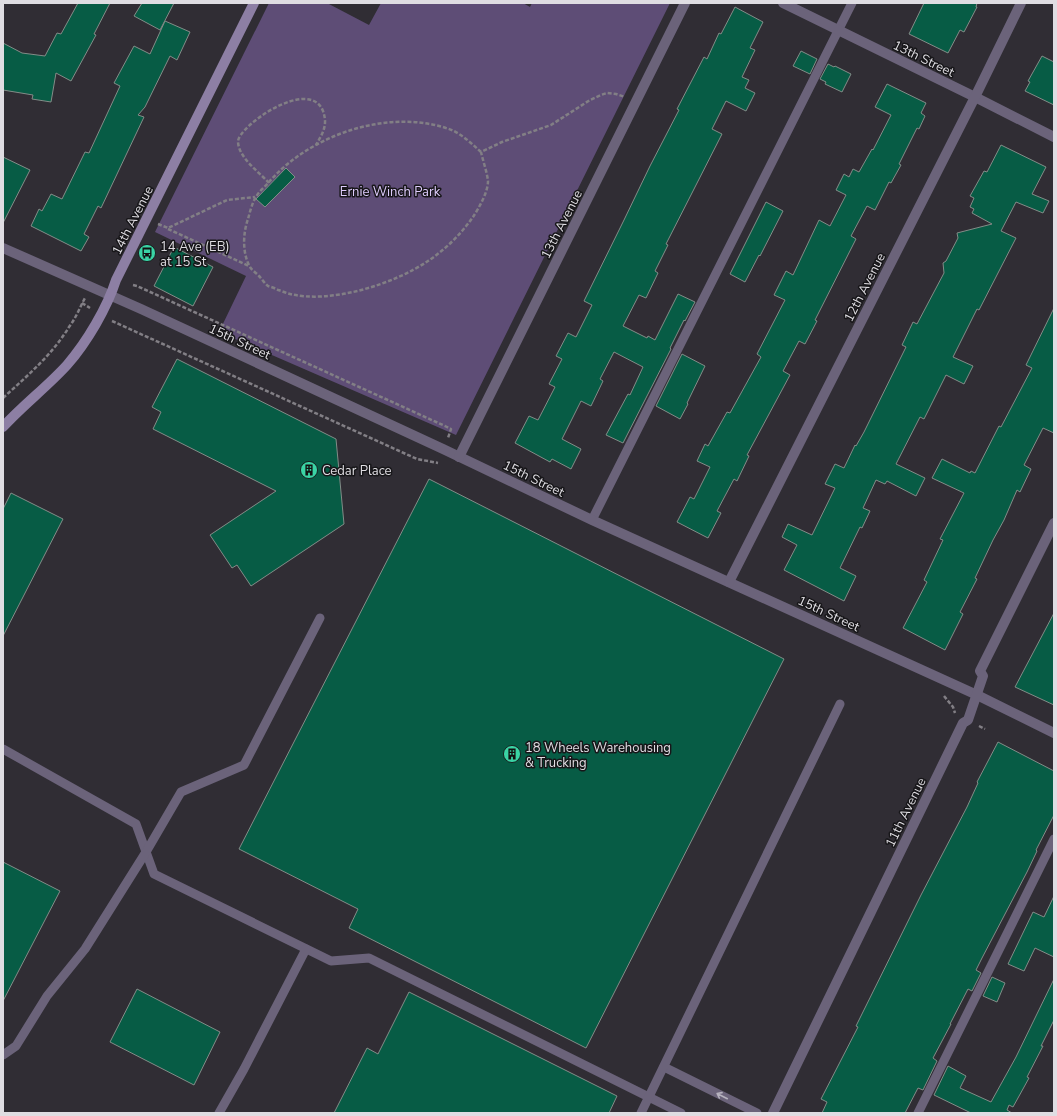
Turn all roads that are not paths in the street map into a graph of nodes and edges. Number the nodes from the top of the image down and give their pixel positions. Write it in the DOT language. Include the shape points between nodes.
graph roads {
  1 [pos="254,3"];
  2 [pos="685,3"];
  3 [pos="783,3"];
  4 [pos="852,3"];
  5 [pos="1021,3"];
  6 [pos="839,31"];
  7 [pos="975,97"];
  8 [pos="1054,137"];
  9 [pos="3,248"];
  10 [pos="111,296"];
  11 [pos="3,427"];
  12 [pos="459,457"];
  13 [pos="592,520"];
  14 [pos="1054,523"];
  15 [pos="729,582"];
  16 [pos="320,618"];
  17 [pos="977,695"];
  18 [pos="840,704"];
  19 [pos="1054,733"];
  20 [pos="3,749"];
  21 [pos="1054,839"];
  22 [pos="146,852"];
  23 [pos="306,949"];
  24 [pos="3,1055"];
  25 [pos="664,1067"];
  26 [pos="650,1097"];
  27 [pos="219,1113"];
  28 [pos="641,1113"];
  29 [pos="681,1113"];
  30 [pos="757,1113"];
  31 [pos="773,1113"];
  32 [pos="918,1113"];
  1 -- 10 [label="street, 14th Avenue" via="116,280"];
  2 -- 12 [label="street, 13th Avenue"];
  3 -- 6 [label="street, 13th Street"];
  4 -- 6 [label="lane"];
  5 -- 7 [label="street, 12th Avenue"];
  6 -- 7 [label="street, 13th Street"];
  6 -- 13 [label="lane"];
  7 -- 8 [label="street, 13th Street"];
  7 -- 15 [label="street, 12th Avenue"];
  9 -- 10 [label="street, 15th Street"];
  10 -- 11 [label="street, 14th Avenue" via="67,364"];
  10 -- 12 [label="street, 15th Street"];
  12 -- 13 [label="street, 15th Street"];
  13 -- 15 [label="street, 15th Street"];
  14 -- 17 [label="street, 11th Avenue" via="980,671 983,676"];
  15 -- 17 [label="street, 15th Street"];
  16 -- 22 [label="lane" via="244,764 181,792"];
  17 -- 19 [label="street, 15th Street"];
  17 -- 31 [label="street, 11th Avenue" via="968,720 964,723"];
  18 -- 25 [label="lane"];
  20 -- 22 [label="lane" via="136,824"];
  21 -- 32 [label="lane"];
  22 -- 23 [label="lane" via="154,874"];
  22 -- 24 [label="lane" via="85,949 48,996 16,1046"];
  23 -- 26 [label="lane" via="331,961 369,958"];
  23 -- 27 [label="lane"];
  25 -- 26 [label="lane"];
  30 -- 25 [label="lane, one-way"];
  26 -- 28 [label="lane"];
  26 -- 29 [label="lane"];
}
